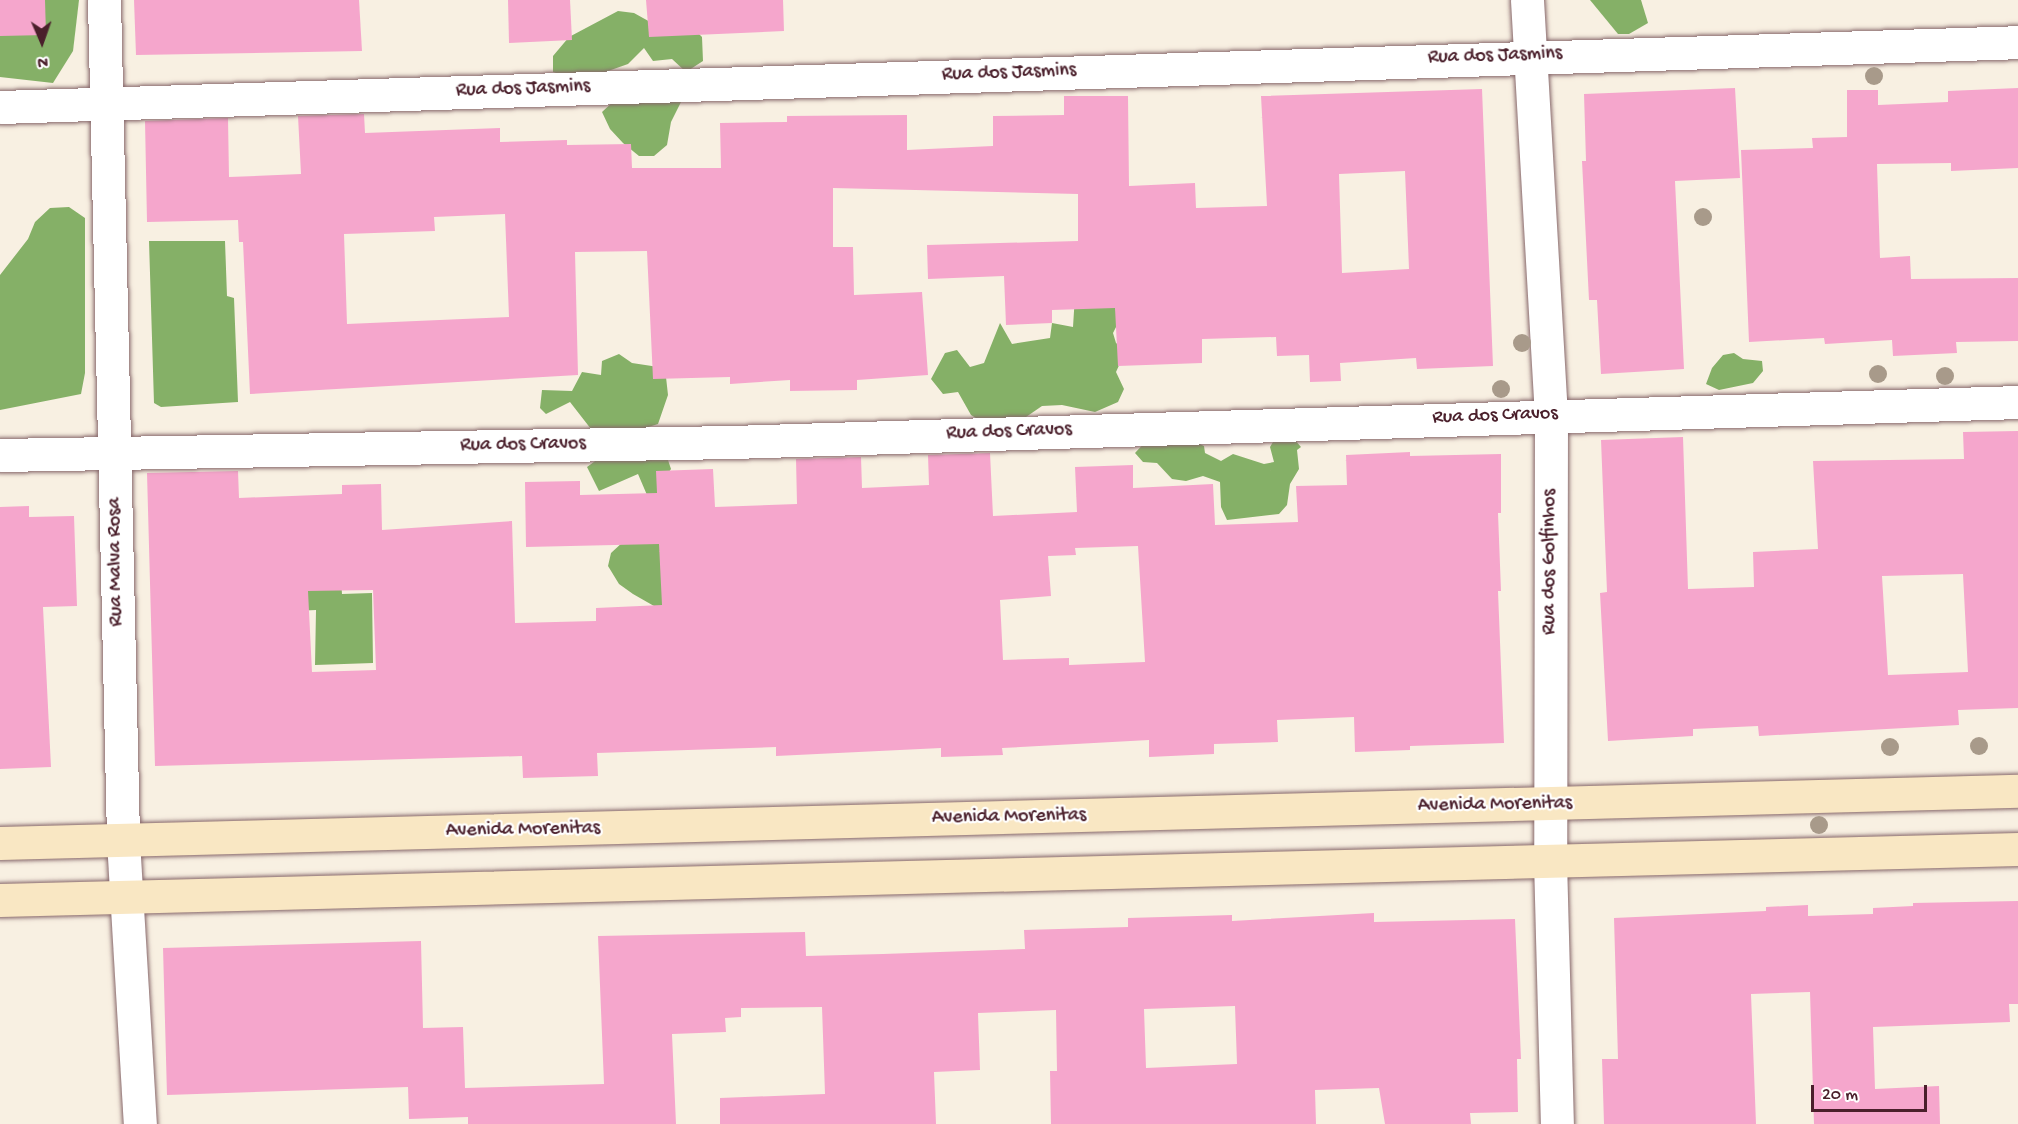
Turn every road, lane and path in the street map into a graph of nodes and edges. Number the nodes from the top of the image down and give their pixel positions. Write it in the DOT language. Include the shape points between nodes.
graph roads {
  1 [pos="104,0"];
  2 [pos="1527,0"];
  3 [pos="2018,42"];
  4 [pos="1528,55"];
  5 [pos="106,103"];
  6 [pos="0,106"];
  7 [pos="2018,402"];
  8 [pos="1551,414"];
  9 [pos="113,453"];
  10 [pos="0,455"];
  11 [pos="2018,791"];
  12 [pos="1550,804"];
  13 [pos="123,840"];
  14 [pos="0,843"];
  15 [pos="2018,849"];
  16 [pos="1550,860"];
  17 [pos="124,897"];
  18 [pos="0,900"];
  19 [pos="141,1124"];
  20 [pos="1557,1124"];
  1 -- 5 [label="street, Rua Malva Rosa"];
  2 -- 4 [label="street, Rua dos Golfinhos"];
  3 -- 4 [label="street, Rua dos Jasmins"];
  4 -- 5 [label="street, Rua dos Jasmins"];
  4 -- 8 [label="street, Rua dos Golfinhos"];
  5 -- 6 [label="street, Rua dos Jasmins"];
  5 -- 9 [label="street, Rua Malva Rosa"];
  7 -- 8 [label="street, Rua dos Cravos"];
  8 -- 9 [label="street, Rua dos Cravos" via="732,442"];
  8 -- 12 [label="street, Rua dos Golfinhos"];
  9 -- 10 [label="street, Rua dos Cravos"];
  9 -- 13 [label="street, Rua Malva Rosa"];
  11 -- 12 [label="main road, Avenida Morenitas"];
  12 -- 13 [label="main road, Avenida Morenitas"];
  12 -- 16 [label="street, Rua dos Golfinhos"];
  13 -- 14 [label="main road, Avenida Morenitas"];
  13 -- 17 [label="street, Rua Malva Rosa"];
  15 -- 16 [label="main road"];
  16 -- 17 [label="main road"];
  16 -- 20 [label="street, Rua dos Golfinhos"];
  17 -- 18 [label="main road"];
  17 -- 19 [label="street, Rua Malva Rosa"];
}
